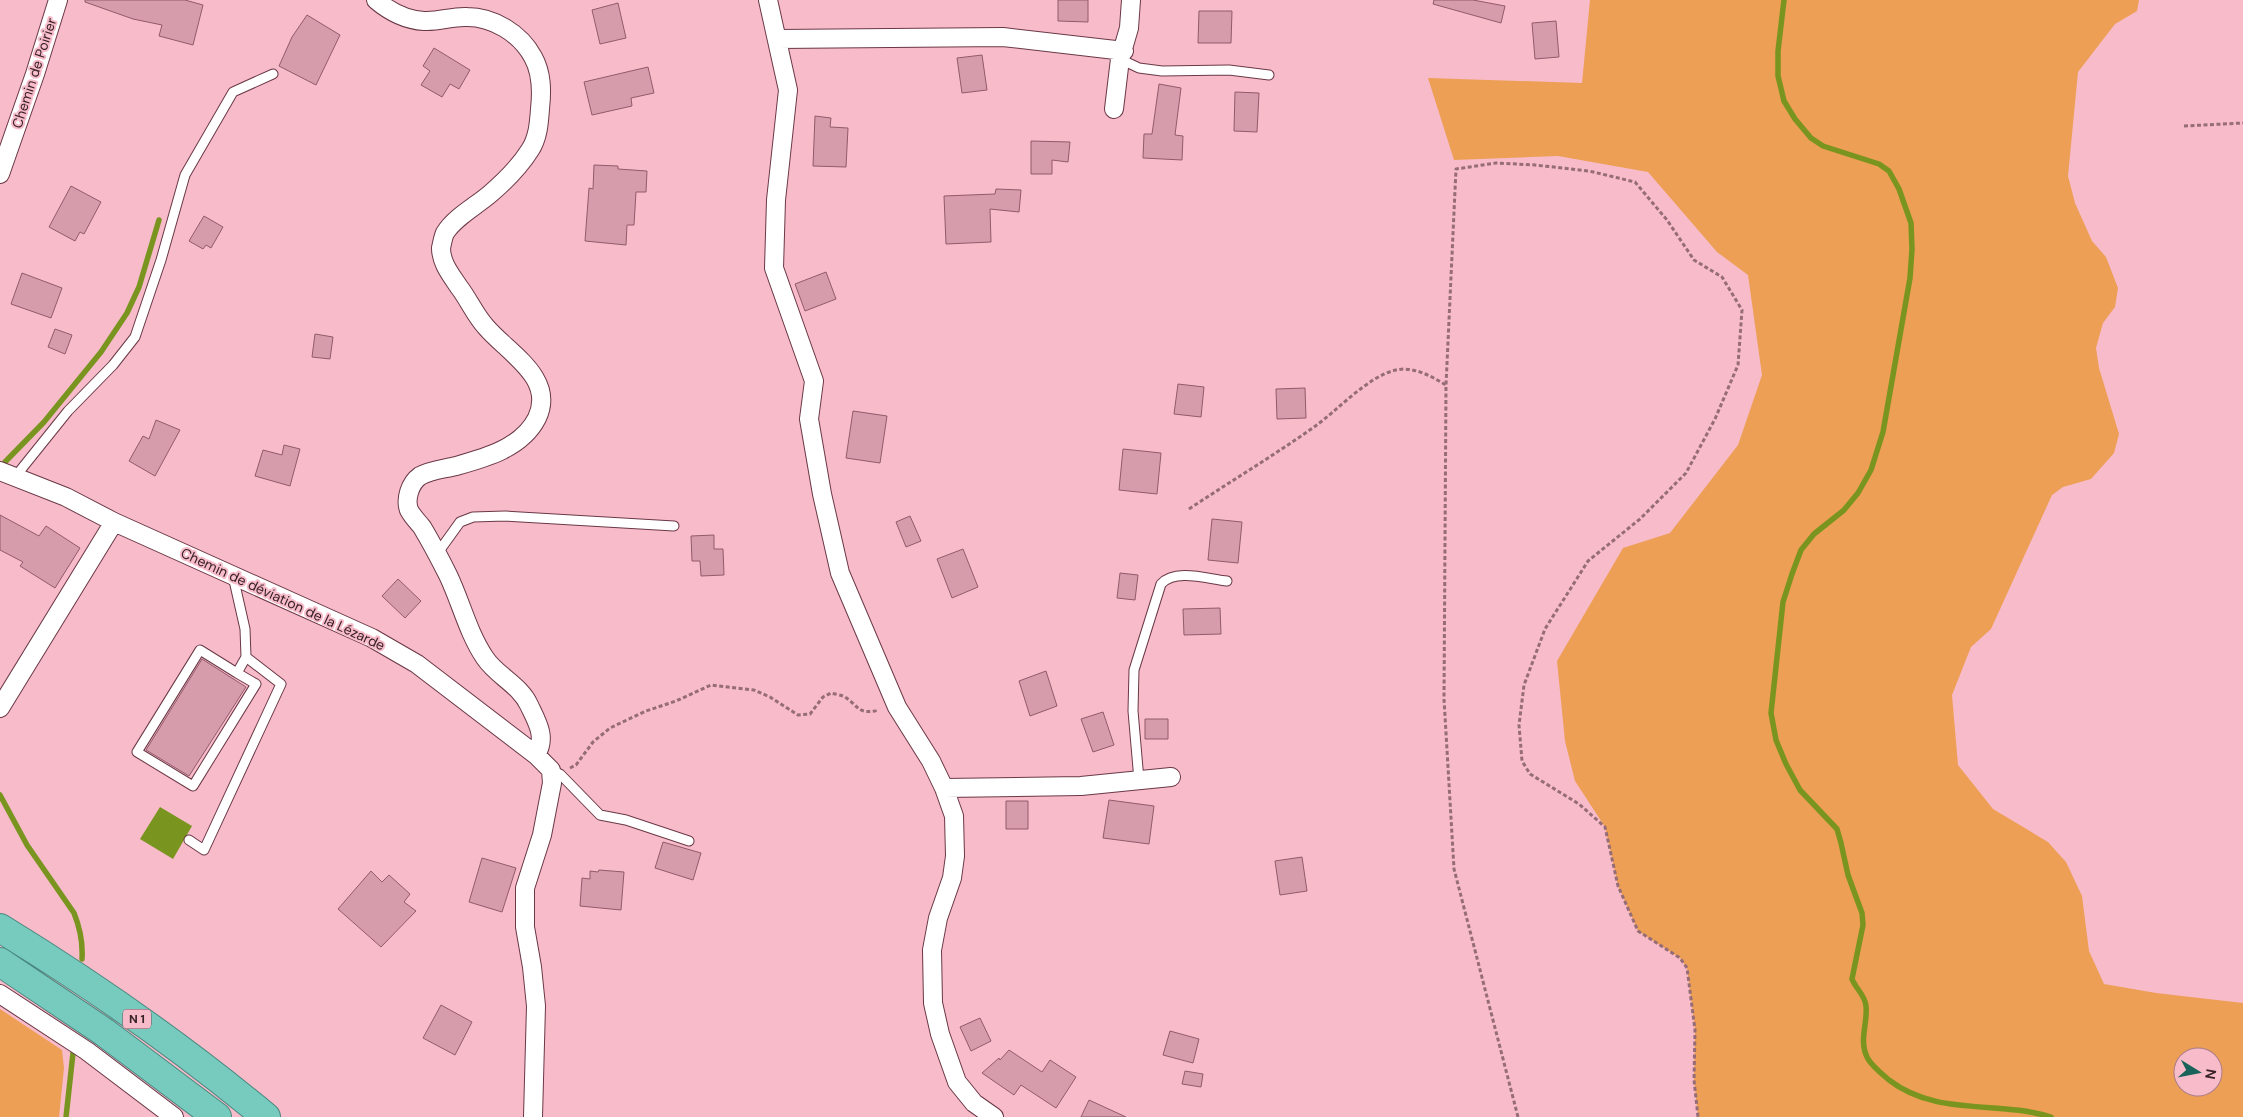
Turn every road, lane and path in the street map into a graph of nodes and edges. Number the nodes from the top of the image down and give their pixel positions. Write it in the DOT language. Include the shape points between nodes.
graph roads {
  1 [pos="58,0"];
  2 [pos="376,0"];
  3 [pos="768,0"];
  4 [pos="1130,0"];
  5 [pos="778,39"];
  6 [pos="1122,55"];
  7 [pos="273,74"];
  8 [pos="1269,75"];
  9 [pos="1114,109"];
  10 [pos="2243,123"];
  11 [pos="2184,126"];
  12 [pos="0,174"];
  13 [pos="1446,385"];
  14 [pos="8,474"];
  15 [pos="1189,509"];
  16 [pos="114,522"];
  17 [pos="674,526"];
  18 [pos="437,554"];
  19 [pos="233,575"];
  20 [pos="1227,581"];
  21 [pos="246,657"];
  22 [pos="237,673"];
  23 [pos="890,690"];
  24 [pos="0,708"];
  25 [pos="536,755"];
  26 [pos="555,772"];
  27 [pos="1171,777"];
  28 [pos="1139,780"];
  29 [pos="944,788"];
  30 [pos="189,840"];
  31 [pos="689,841"];
  32 [pos="0,928"];
  33 [pos="0,962"];
  34 [pos="0,974"];
  35 [pos="0,994"];
  36 [pos="82,1018"];
  37 [pos="174,1117"];
  38 [pos="217,1117"];
  39 [pos="266,1117"];
  40 [pos="533,1117"];
  41 [pos="994,1117"];
  42 [pos="1518,1117"];
  43 [pos="1698,1117"];
  1 -- 12 [label="street, Chemin de Poirier"];
  2 -- 18 [label="street" via="402,16 422,21 466,16 492,20 505,27 533,56 542,91 537,133 530,149 493,192 444,234 441,247 443,261 486,328 530,370 539,386 541,409 525,434 510,446 486,457 430,471 417,478 409,490 409,509"];
  3 -- 5 [label="street"];
  4 -- 6 [label="street" via="1129,28"];
  5 -- 6 [label="street" via="1003,37"];
  5 -- 23 [label="street" via="788,90 776,200 774,268 814,381 809,419 840,573"];
  6 -- 8 [label="lane" via="1139,68 1229,70"];
  6 -- 9 [label="street"];
  7 -- 14 [label="lane" via="233,92 185,174 135,337"];
  10 -- 11 [label="path"];
  13 -- 15 [label="path" via="1409,369 1395,370 1367,385 1315,426"];
  13 -- 42 [label="path" via="1444,699 1454,869"];
  13 -- 43 [label="path" via="1456,169 1496,163 1535,165 1589,171 1635,182 1667,220 1694,260 1722,277 1742,310 1738,365 1690,466 1640,519 1588,561 1545,629 1524,685 1519,725 1522,761 1530,774 1579,804 1605,827 1618,886 1638,931 1680,958 1686,968 1695,1030 1694,1080"];
  14 -- 16 [label="street, Chemin de déviation de la Lézarde" via="66,497"];
  16 -- 19 [label="street, Chemin de déviation de la Lézarde"];
  16 -- 24 [label="street"];
  17 -- 18 [label="lane" via="473,517 460,522"];
  18 -- 25 [label="street" via="486,659 528,702 541,732 541,745"];
  19 -- 21 [label="lane" via="245,629"];
  19 -- 25 [label="street, Chemin de déviation de la Lézarde" via="372,638 417,664"];
  20 -- 28 [label="lane" via="1177,576 1161,584 1134,670 1133,711"];
  21 -- 22 [label="lane"];
  21 -- 30 [label="lane" via="281,684 204,850"];
  22 -- 22 [label="lane" via="200,650 137,752 193,786 256,684"];
  23 -- 26 [label="path" via="882,709 871,712 857,709 844,696 831,693 823,697 810,714 798,715 754,690 711,685 610,728 593,742 576,765"];
  23 -- 29 [label="street"];
  25 -- 26 [label="street, Chemin de déviation de la Lézarde"];
  26 -- 31 [label="lane" via="600,815"];
  26 -- 40 [label="street" via="524,895 536,1006"];
  27 -- 28 [label="street"];
  28 -- 29 [label="street" via="1081,786"];
  29 -- 41 [label="street" via="954,816 955,856 932,950 934,1003 940,1034 957,1082 974,1103"];
  32 -- 39 [label="highway, N 1" via="116,1004 217,1076"];
  33 -- 36 [label="highway, N 1"];
  34 -- 36 [label="highway"];
  35 -- 37 [label="street" via="87,1051"];
  36 -- 38 [label="highway, N 1"];
}
